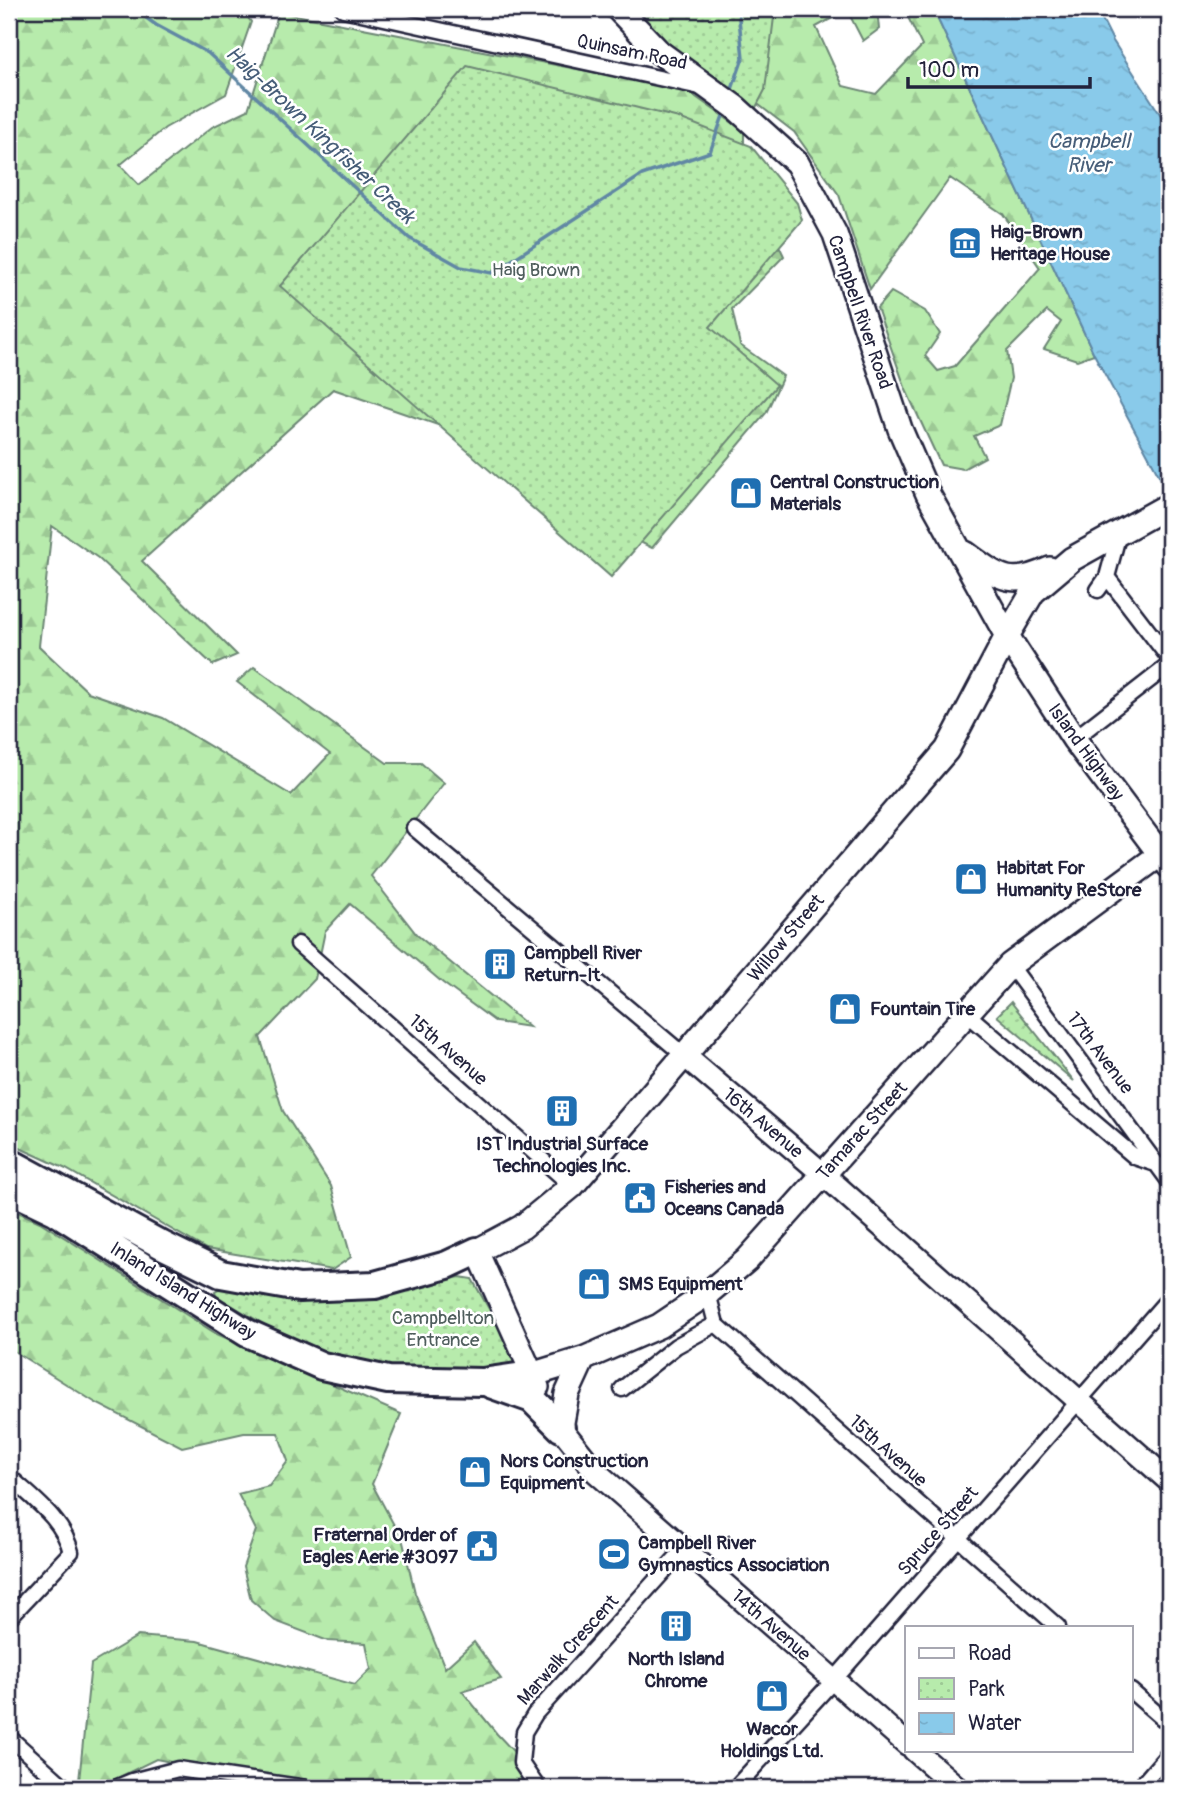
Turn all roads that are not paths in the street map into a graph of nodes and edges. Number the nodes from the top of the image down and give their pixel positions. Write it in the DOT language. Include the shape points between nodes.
graph roads {
  1 [pos="343,9"];
  2 [pos="618,9"];
  3 [pos="707,89"];
  4 [pos="1165,508"];
  5 [pos="1119,533"];
  6 [pos="958,548"];
  7 [pos="1072,559"];
  8 [pos="1107,577"];
  9 [pos="1098,590"];
  10 [pos="1007,636"];
  11 [pos="1169,658"];
  12 [pos="1169,665"];
  13 [pos="1074,739"];
  14 [pos="414,828"];
  15 [pos="1167,856"];
  16 [pos="298,944"];
  17 [pos="1010,965"];
  18 [pos="966,1013"];
  19 [pos="685,1056"];
  20 [pos="9,1162"];
  21 [pos="1159,1164"];
  22 [pos="823,1174"];
  23 [pos="1169,1181"];
  24 [pos="572,1186"];
  25 [pos="9,1189"];
  26 [pos="477,1251"];
  27 [pos="708,1293"];
  28 [pos="1169,1298"];
  29 [pos="716,1324"];
  30 [pos="583,1359"];
  31 [pos="531,1375"];
  32 [pos="482,1382"];
  33 [pos="622,1389"];
  34 [pos="1079,1401"];
  35 [pos="561,1428"];
  36 [pos="9,1476"];
  37 [pos="1169,1481"];
  38 [pos="957,1539"];
  39 [pos="684,1549"];
  40 [pos="9,1618"];
  41 [pos="1057,1626"];
  42 [pos="834,1680"];
  43 [pos="1132,1692"];
  44 [pos="1169,1724"];
  45 [pos="9,1737"];
  46 [pos="905,1742"];
  47 [pos="916,1752"];
  48 [pos="1169,1753"];
  49 [pos="66,1788"];
  50 [pos="115,1788"];
  51 [pos="306,1788"];
  52 [pos="538,1788"];
  53 [pos="735,1788"];
  54 [pos="958,1788"];
  55 [pos="1139,1788"];
  1 -- 3 [label="street, Quinsam Road"];
  2 -- 3 [label="main road, Campbell River Road" via="659,52"];
  3 -- 6 [label="main road, Campbell River Road" via="797,163 835,234 900,429"];
  4 -- 5 [label="main road, Willow Street"];
  5 -- 7 [label="main road, Willow Street"];
  5 -- 8 [label="street"];
  6 -- 7 [label="main road" via="998,577 1028,579"];
  6 -- 10 [label="main road, Campbell River Road"];
  7 -- 10 [label="main road, Willow Street" via="1033,592"];
  8 -- 9 [label="street"];
  8 -- 11 [label="street"];
  10 -- 13 [label="main road, Island Highway"];
  10 -- 19 [label="main road, Willow Street" via="947,750"];
  12 -- 13 [label="street"];
  13 -- 15 [label="main road, Island Highway"];
  14 -- 19 [label="street, 16th Avenue"];
  15 -- 17 [label="main road, Tamarac Street"];
  16 -- 24 [label="street, 15th Avenue"];
  17 -- 18 [label="main road, Tamarac Street"];
  17 -- 21 [label="street, 17th Avenue"];
  18 -- 21 [label="street" via="1135,1157"];
  18 -- 22 [label="main road, Tamarac Street"];
  19 -- 22 [label="main road, 16th Avenue"];
  19 -- 24 [label="main road, Willow Street"];
  20 -- 26 [label="highway, Inland Island Highway" via="221,1274 299,1288 375,1285 447,1265"];
  21 -- 23 [label="street, 17th Avenue"];
  22 -- 27 [label="main road, Tamarac Street" via="747,1260"];
  22 -- 34 [label="main road, 16th Avenue"];
  24 -- 26 [label="main road, Willow Street" via="522,1227"];
  25 -- 32 [label="highway, Inland Island Highway" via="55,1211 247,1333 322,1366 388,1380"];
  26 -- 31 [label="main road"];
  27 -- 29 [label="street"];
  27 -- 30 [label="main road, Tamarac Street" via="659,1326"];
  28 -- 34 [label="street, Spruce Street"];
  29 -- 33 [label="street" via="676,1346"];
  29 -- 38 [label="street, 15th Avenue"];
  30 -- 31 [label="main road, Tamarac Street"];
  30 -- 35 [label="main road" via="567,1394"];
  31 -- 32 [label="highway, Inland Island Highway"];
  31 -- 35 [label="main road, 14th Avenue"];
  32 -- 35 [label="highway" via="532,1399"];
  34 -- 37 [label="main road, 16th Avenue"];
  34 -- 38 [label="street, Spruce Street"];
  35 -- 39 [label="main road, 14th Avenue" via="596,1472"];
  36 -- 40 [label="street" via="60,1524 71,1552"];
  38 -- 41 [label="street, 15th Avenue"];
  38 -- 42 [label="street, Spruce Street"];
  39 -- 42 [label="main road, 14th Avenue"];
  39 -- 52 [label="street, Marwalk Crescent" via="529,1723 521,1763"];
  42 -- 46 [label="main road, 14th Avenue"];
  42 -- 53 [label="street, Spruce Street"];
  43 -- 44 [label="street"];
  45 -- 49 [label="street"];
  47 -- 54 [label="main road"];
  48 -- 55 [label="street"];
  50 -- 51 [label="street" via="178,1769"];
}
